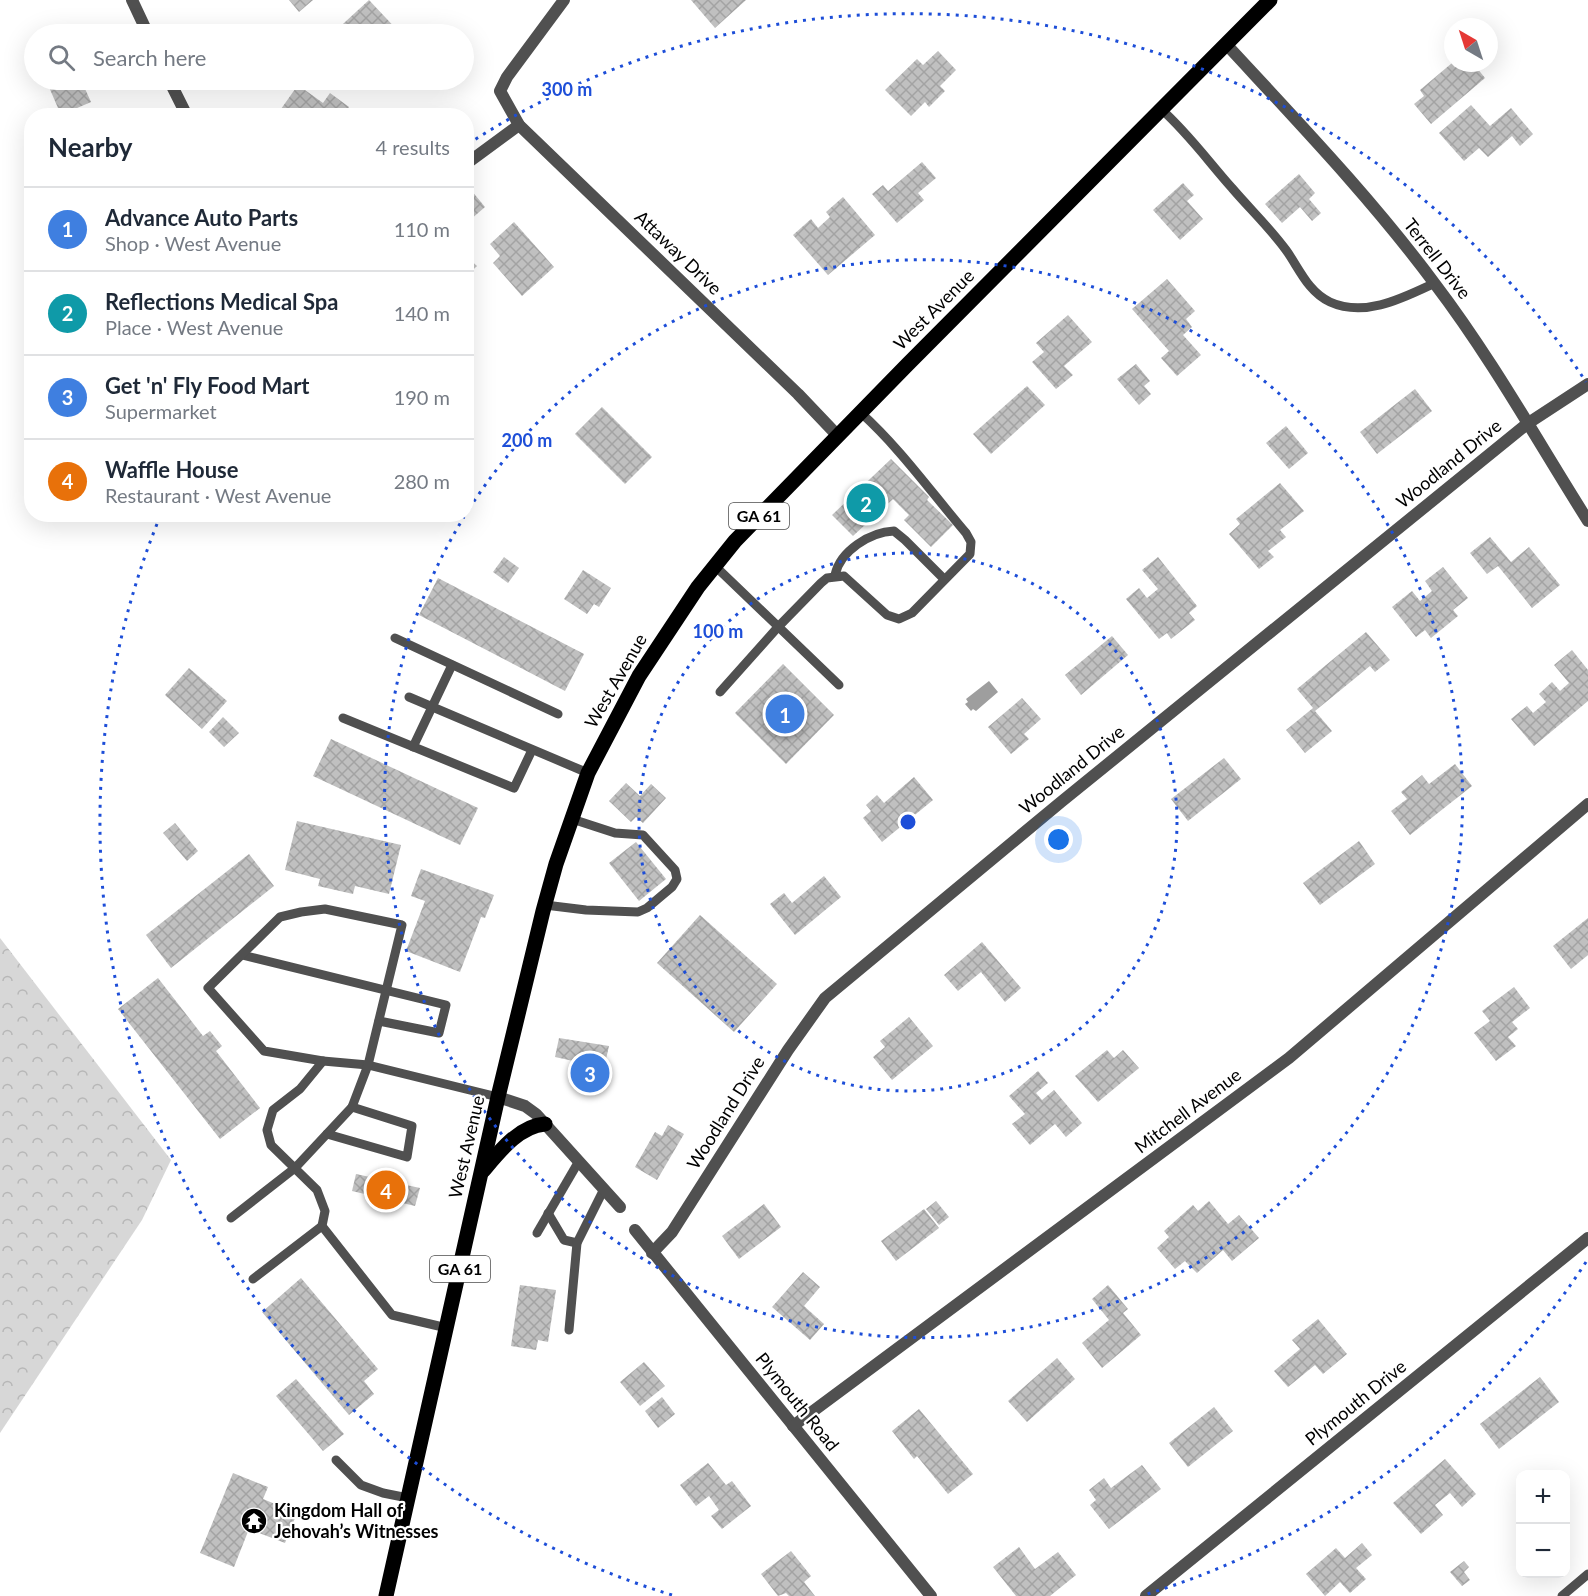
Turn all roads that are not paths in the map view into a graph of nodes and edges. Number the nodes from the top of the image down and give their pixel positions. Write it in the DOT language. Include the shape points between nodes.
graph roads {
  1 [pos="132,0"];
  2 [pos="564,0"];
  3 [pos="1270,0"];
  4 [pos="143,24"];
  5 [pos="1226,44"];
  6 [pos="174,90"];
  7 [pos="183,108"];
  8 [pos="1161,109"];
  9 [pos="519,125"];
  10 [pos="474,158"];
  11 [pos="1434,283"];
  12 [pos="1588,384"];
  13 [pos="860,412"];
  14 [pos="1527,424"];
  15 [pos="837,435"];
  16 [pos="1588,521"];
  17 [pos="715,566"];
  18 [pos="835,576"];
  19 [pos="944,579"];
  20 [pos="778,627"];
  21 [pos="395,638"];
  22 [pos="452,665"];
  23 [pos="839,685"];
  24 [pos="720,692"];
  25 [pos="409,697"];
  26 [pos="432,707"];
  27 [pos="558,714"];
  28 [pos="343,718"];
  29 [pos="413,747"];
  30 [pos="532,750"];
  31 [pos="588,773"];
  32 [pos="1588,804"];
  33 [pos="572,819"];
  34 [pos="545,905"];
  35 [pos="242,955"];
  36 [pos="386,991"];
  37 [pos="379,1021"];
  38 [pos="323,1061"];
  39 [pos="368,1065"];
  40 [pos="498,1097"];
  41 [pos="352,1107"];
  42 [pos="545,1124"];
  43 [pos="327,1134"];
  44 [pos="579,1161"];
  45 [pos="295,1168"];
  46 [pos="482,1174"];
  47 [pos="604,1189"];
  48 [pos="620,1208"];
  49 [pos="548,1213"];
  50 [pos="231,1218"];
  51 [pos="322,1226"];
  52 [pos="635,1230"];
  53 [pos="537,1233"];
  54 [pos="1588,1238"];
  55 [pos="577,1243"];
  56 [pos="652,1253"];
  57 [pos="252,1280"];
  58 [pos="447,1328"];
  59 [pos="569,1330"];
  60 [pos="793,1426"];
  61 [pos="336,1460"];
  62 [pos="408,1498"];
  63 [pos="1588,1574"];
  64 [pos="386,1596"];
  65 [pos="931,1596"];
  66 [pos="1146,1596"];
  67 [pos="1562,1596"];
  1 -- 4 [label="street"];
  2 -- 9 [label="street, Attaway Drive" via="500,91"];
  3 -- 5 [label="main road, West Avenue / GA 61"];
  5 -- 8 [label="main road, West Avenue / GA 61"];
  5 -- 11 [label="street, Terrell Drive" via="1380,215"];
  6 -- 7 [label="street"];
  8 -- 11 [label="lane" via="1202,150 1321,296 1345,306 1373,307"];
  8 -- 13 [label="main road, West Avenue / GA 61"];
  9 -- 10 [label="street"];
  9 -- 15 [label="street, Attaway Drive"];
  11 -- 14 [label="street, Terrell Drive" via="1464,323"];
  12 -- 14 [label="street, Woodland Drive"];
  13 -- 15 [label="main road, West Avenue / GA 61"];
  13 -- 19 [label="lane" via="883,433 966,533 970,554"];
  14 -- 16 [label="street, Terrell Drive"];
  14 -- 56 [label="street, Woodland Drive" via="825,998 672,1232"];
  15 -- 17 [label="main road, West Avenue / GA 61"];
  17 -- 20 [label="lane"];
  17 -- 31 [label="main road, West Avenue / GA 61" via="639,676"];
  18 -- 19 [label="lane" via="844,576 887,615 899,620 912,613"];
  18 -- 19 [label="lane" via="846,554 883,531 894,531"];
  18 -- 20 [label="lane" via="821,583"];
  20 -- 23 [label="lane"];
  20 -- 24 [label="lane"];
  21 -- 22 [label="lane"];
  22 -- 26 [label="lane"];
  22 -- 27 [label="lane"];
  25 -- 26 [label="lane"];
  26 -- 29 [label="lane"];
  26 -- 30 [label="lane"];
  28 -- 29 [label="lane"];
  29 -- 30 [label="lane" via="514,788"];
  30 -- 31 [label="lane"];
  31 -- 33 [label="main road, West Avenue / GA 61"];
  32 -- 60 [label="street, Mitchell Avenue" via="1289,1058"];
  33 -- 34 [label="main road, West Avenue / GA 61"];
  33 -- 34 [label="lane" via="615,833 643,836 675,870 677,879 638,912"];
  34 -- 40 [label="main road, West Avenue / GA 61"];
  35 -- 36 [label="lane"];
  35 -- 36 [label="lane" via="280,917 301,912 325,909 402,925"];
  35 -- 38 [label="lane" via="208,988 264,1051"];
  36 -- 37 [label="lane"];
  36 -- 37 [label="lane" via="446,1005 439,1033"];
  37 -- 39 [label="lane"];
  38 -- 39 [label="lane"];
  38 -- 45 [label="lane" via="300,1089 273,1110 267,1130 272,1144"];
  39 -- 40 [label="lane"];
  39 -- 41 [label="lane"];
  40 -- 42 [label="street" via="525,1106"];
  40 -- 46 [label="main road, West Avenue / GA 61"];
  41 -- 43 [label="lane"];
  41 -- 43 [label="lane" via="412,1126 407,1157"];
  42 -- 44 [label="street"];
  42 -- 46 [label="main road" via="519,1135"];
  43 -- 45 [label="lane"];
  44 -- 47 [label="street"];
  44 -- 49 [label="lane"];
  45 -- 50 [label="lane"];
  45 -- 51 [label="lane" via="316,1190 325,1211"];
  46 -- 58 [label="main road, West Avenue / GA 61"];
  47 -- 48 [label="street"];
  47 -- 55 [label="lane"];
  49 -- 53 [label="lane"];
  49 -- 55 [label="lane" via="564,1240"];
  51 -- 57 [label="lane"];
  51 -- 58 [label="lane" via="392,1315"];
  52 -- 56 [label="street, Plymouth Road"];
  54 -- 66 [label="street, Plymouth Drive"];
  55 -- 59 [label="lane"];
  56 -- 60 [label="street, Plymouth Road"];
  58 -- 62 [label="main road, West Avenue / GA 61"];
  60 -- 65 [label="street, Plymouth Road"];
  61 -- 62 [label="lane" via="361,1485"];
  62 -- 64 [label="main road, West Avenue / GA 61"];
  63 -- 67 [label="lane"];
}
